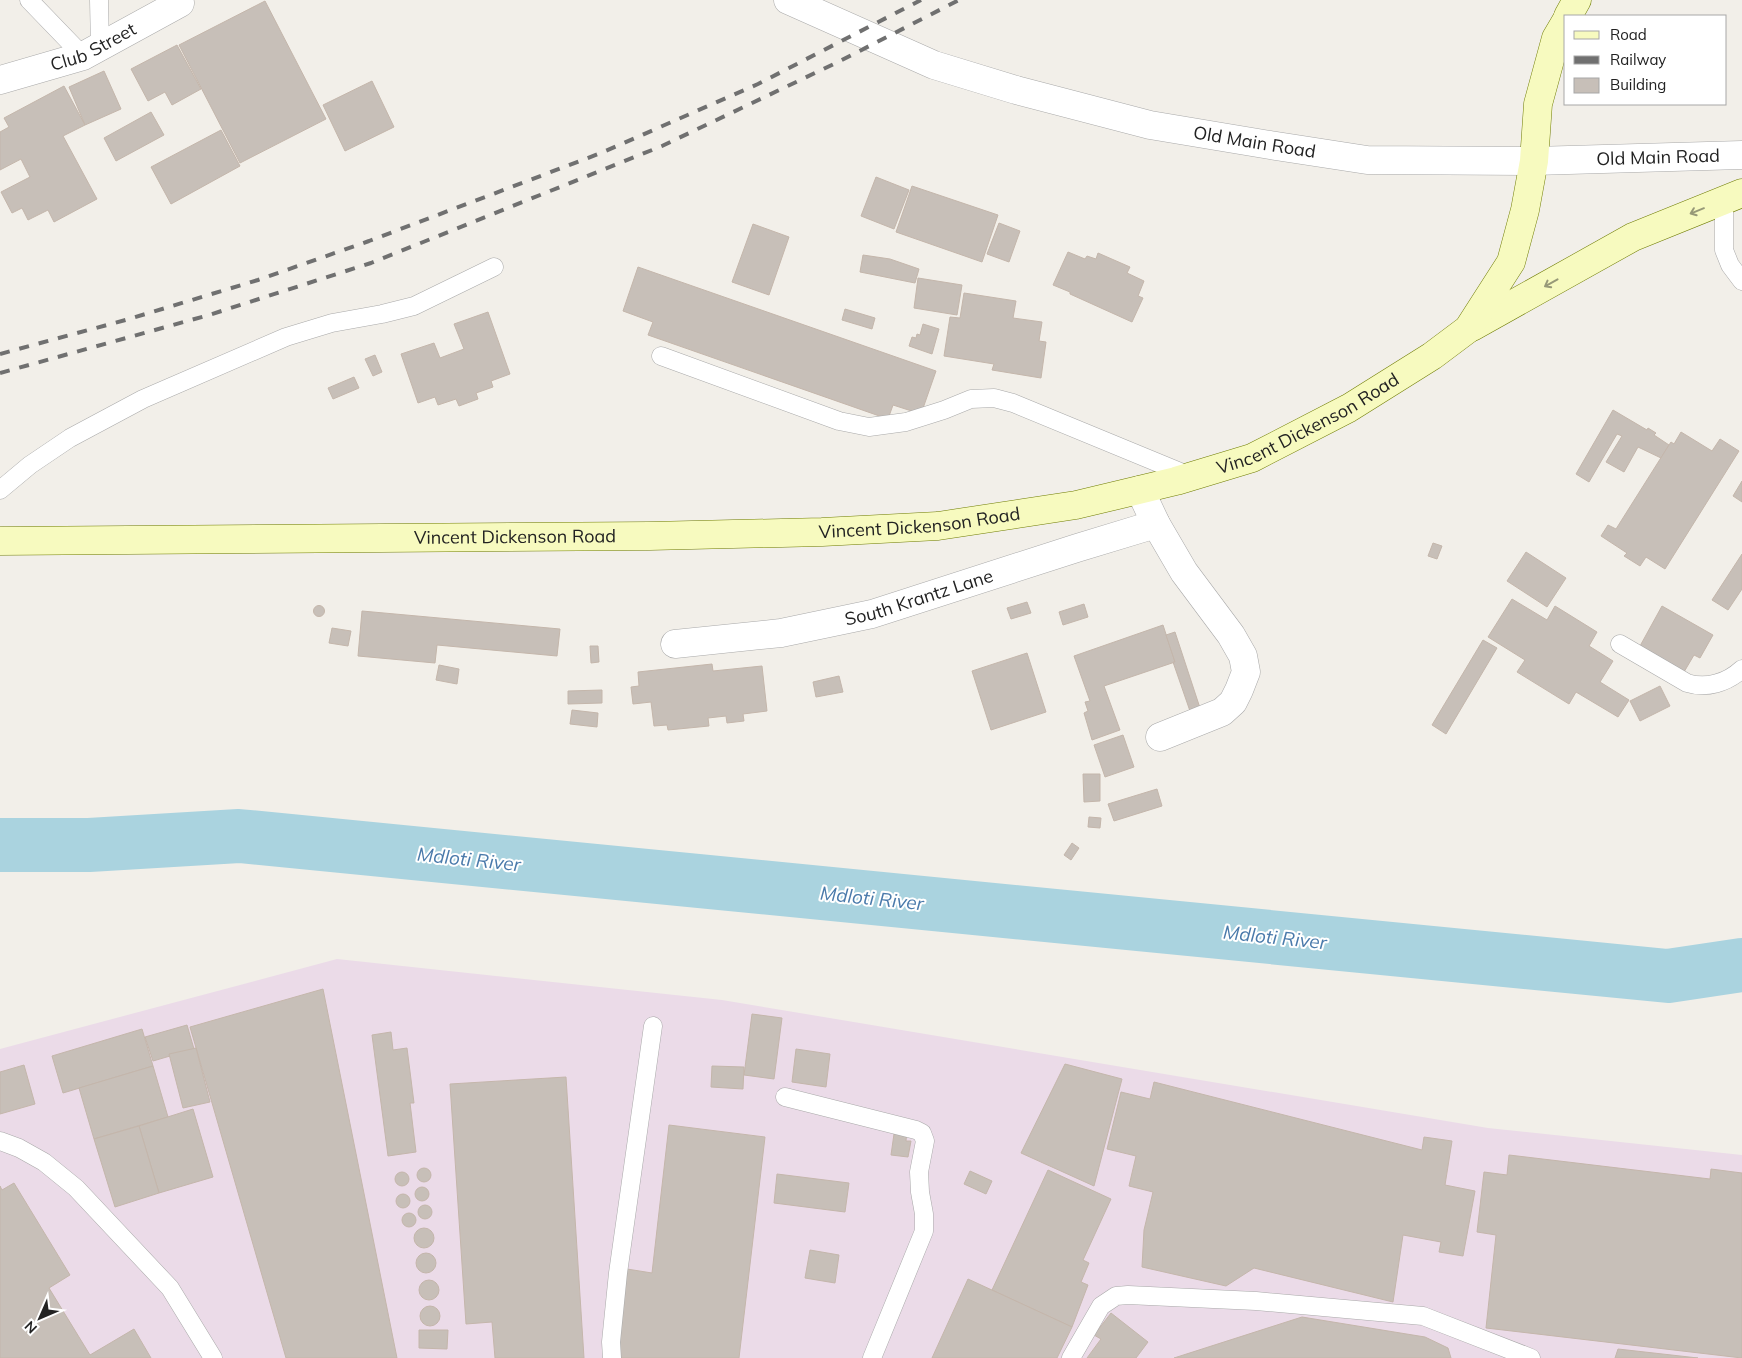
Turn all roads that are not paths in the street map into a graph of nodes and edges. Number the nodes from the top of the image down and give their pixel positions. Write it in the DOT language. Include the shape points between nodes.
graph roads {
  1 [pos="29,0"];
  2 [pos="99,0"];
  3 [pos="788,0"];
  4 [pos="1577,0"];
  5 [pos="180,4"];
  6 [pos="1569,15"];
  7 [pos="1564,24"];
  8 [pos="92,52"];
  9 [pos="0,80"];
  10 [pos="1742,155"];
  11 [pos="1534,162"];
  12 [pos="1733,196"];
  13 [pos="494,267"];
  14 [pos="1742,281"];
  15 [pos="1468,329"];
  16 [pos="660,356"];
  17 [pos="1190,476"];
  18 [pos="0,490"];
  19 [pos="1140,490"];
  20 [pos="1156,524"];
  21 [pos="0,541"];
  22 [pos="675,644"];
  23 [pos="1620,644"];
  24 [pos="1742,669"];
  25 [pos="1160,738"];
  26 [pos="653,1026"];
  27 [pos="785,1097"];
  28 [pos="0,1141"];
  29 [pos="213,1358"];
  30 [pos="612,1358"];
  31 [pos="872,1358"];
  32 [pos="1071,1358"];
  33 [pos="1531,1358"];
  1 -- 8 [label="lane"];
  2 -- 8 [label="lane"];
  3 -- 11 [label="street, Old Main Road" via="934,65 1150,125 1367,160"];
  4 -- 6 [label="main road"];
  5 -- 8 [label="street, Club Street"];
  7 -- 11 [label="main road, Vincent Dickenson Road" via="1556,38 1538,104"];
  8 -- 9 [label="street, Club Street"];
  10 -- 11 [label="street, Old Main Road"];
  11 -- 15 [label="main road, Vincent Dickenson Road" via="1510,262"];
  12 -- 14 [label="lane" via="1724,250 1730,266"];
  12 -- 15 [label="main road, one-way" via="1633,237"];
  13 -- 18 [label="lane" via="414,306 332,323 286,337 143,399 70,438"];
  15 -- 17 [label="main road, Vincent Dickenson Road" via="1432,356 1349,408 1252,458"];
  16 -- 17 [label="lane" via="840,421 869,427 906,422 971,399 994,398"];
  17 -- 19 [label="main road, Vincent Dickenson Road"];
  19 -- 20 [label="street"];
  19 -- 21 [label="main road, Vincent Dickenson Road" via="1076,505 938,526 822,532"];
  20 -- 22 [label="street, South Krantz Lane" via="872,614 781,633"];
  20 -- 25 [label="street" via="1184,572 1243,656 1246,672 1233,702 1222,712"];
  23 -- 24 [label="lane" via="1695,686 1712,685 1735,676"];
  26 -- 30 [label="lane" via="618,1273"];
  27 -- 31 [label="lane" via="916,1130 924,1136 918,1172 924,1231"];
  28 -- 29 [label="lane" via="44,1162 76,1188 170,1288"];
  32 -- 33 [label="lane" via="1101,1306 1116,1296 1128,1295 1256,1301 1423,1316"];
}
